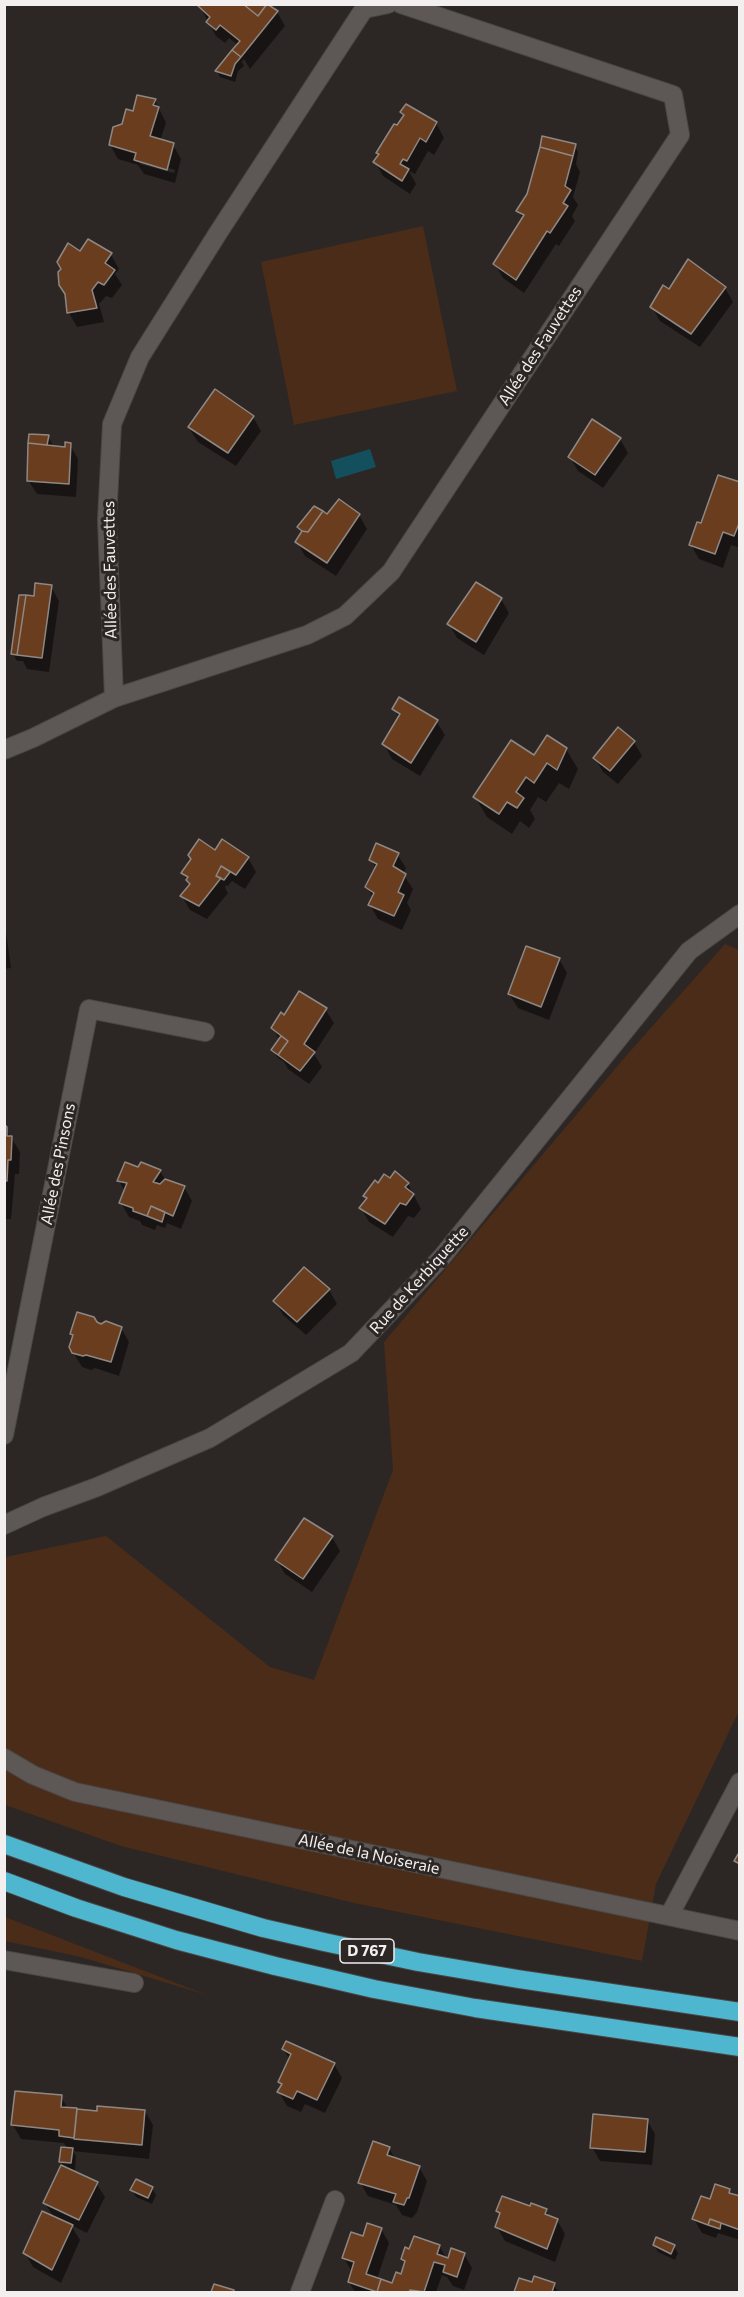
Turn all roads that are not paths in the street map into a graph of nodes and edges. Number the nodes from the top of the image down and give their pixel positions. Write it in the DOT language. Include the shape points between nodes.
graph roads {
  1 [pos="388,4"];
  2 [pos="402,4"];
  3 [pos="362,7"];
  4 [pos="114,698"];
  5 [pos="4,750"];
  6 [pos="740,914"];
  7 [pos="204,1032"];
  8 [pos="4,1435"];
  9 [pos="4,1525"];
  10 [pos="4,1758"];
  11 [pos="740,1782"];
  12 [pos="4,1844"];
  13 [pos="4,1881"];
  14 [pos="669,1916"];
  15 [pos="740,1931"];
  16 [pos="4,1960"];
  17 [pos="134,1983"];
  18 [pos="740,2012"];
  19 [pos="740,2047"];
  20 [pos="335,2200"];
  21 [pos="300,2292"];
  1 -- 3 [label="street, Allée des Fauvettes"];
  2 -- 4 [label="street, Allée des Fauvettes" via="673,95 680,135 391,572 345,616 307,635"];
  3 -- 4 [label="street, Allée des Fauvettes" via="140,357 112,424 107,520"];
  4 -- 5 [label="street, Allée des Fauvettes"];
  6 -- 9 [label="street, Rue de Kerbiquette" via="688,951 442,1257 351,1353 210,1438"];
  7 -- 8 [label="street, Allée des Pinsons" via="89,1010"];
  10 -- 14 [label="street, Allée de la Noiseraie" via="75,1792"];
  11 -- 14 [label="street"];
  12 -- 18 [label="highway, D 767" via="124,1887 324,1942 507,1977"];
  13 -- 19 [label="highway, D 767" via="176,1940 374,1989"];
  14 -- 15 [label="street, Allée de la Noiseraie"];
  16 -- 17 [label="street"];
  20 -- 21 [label="street"];
}
